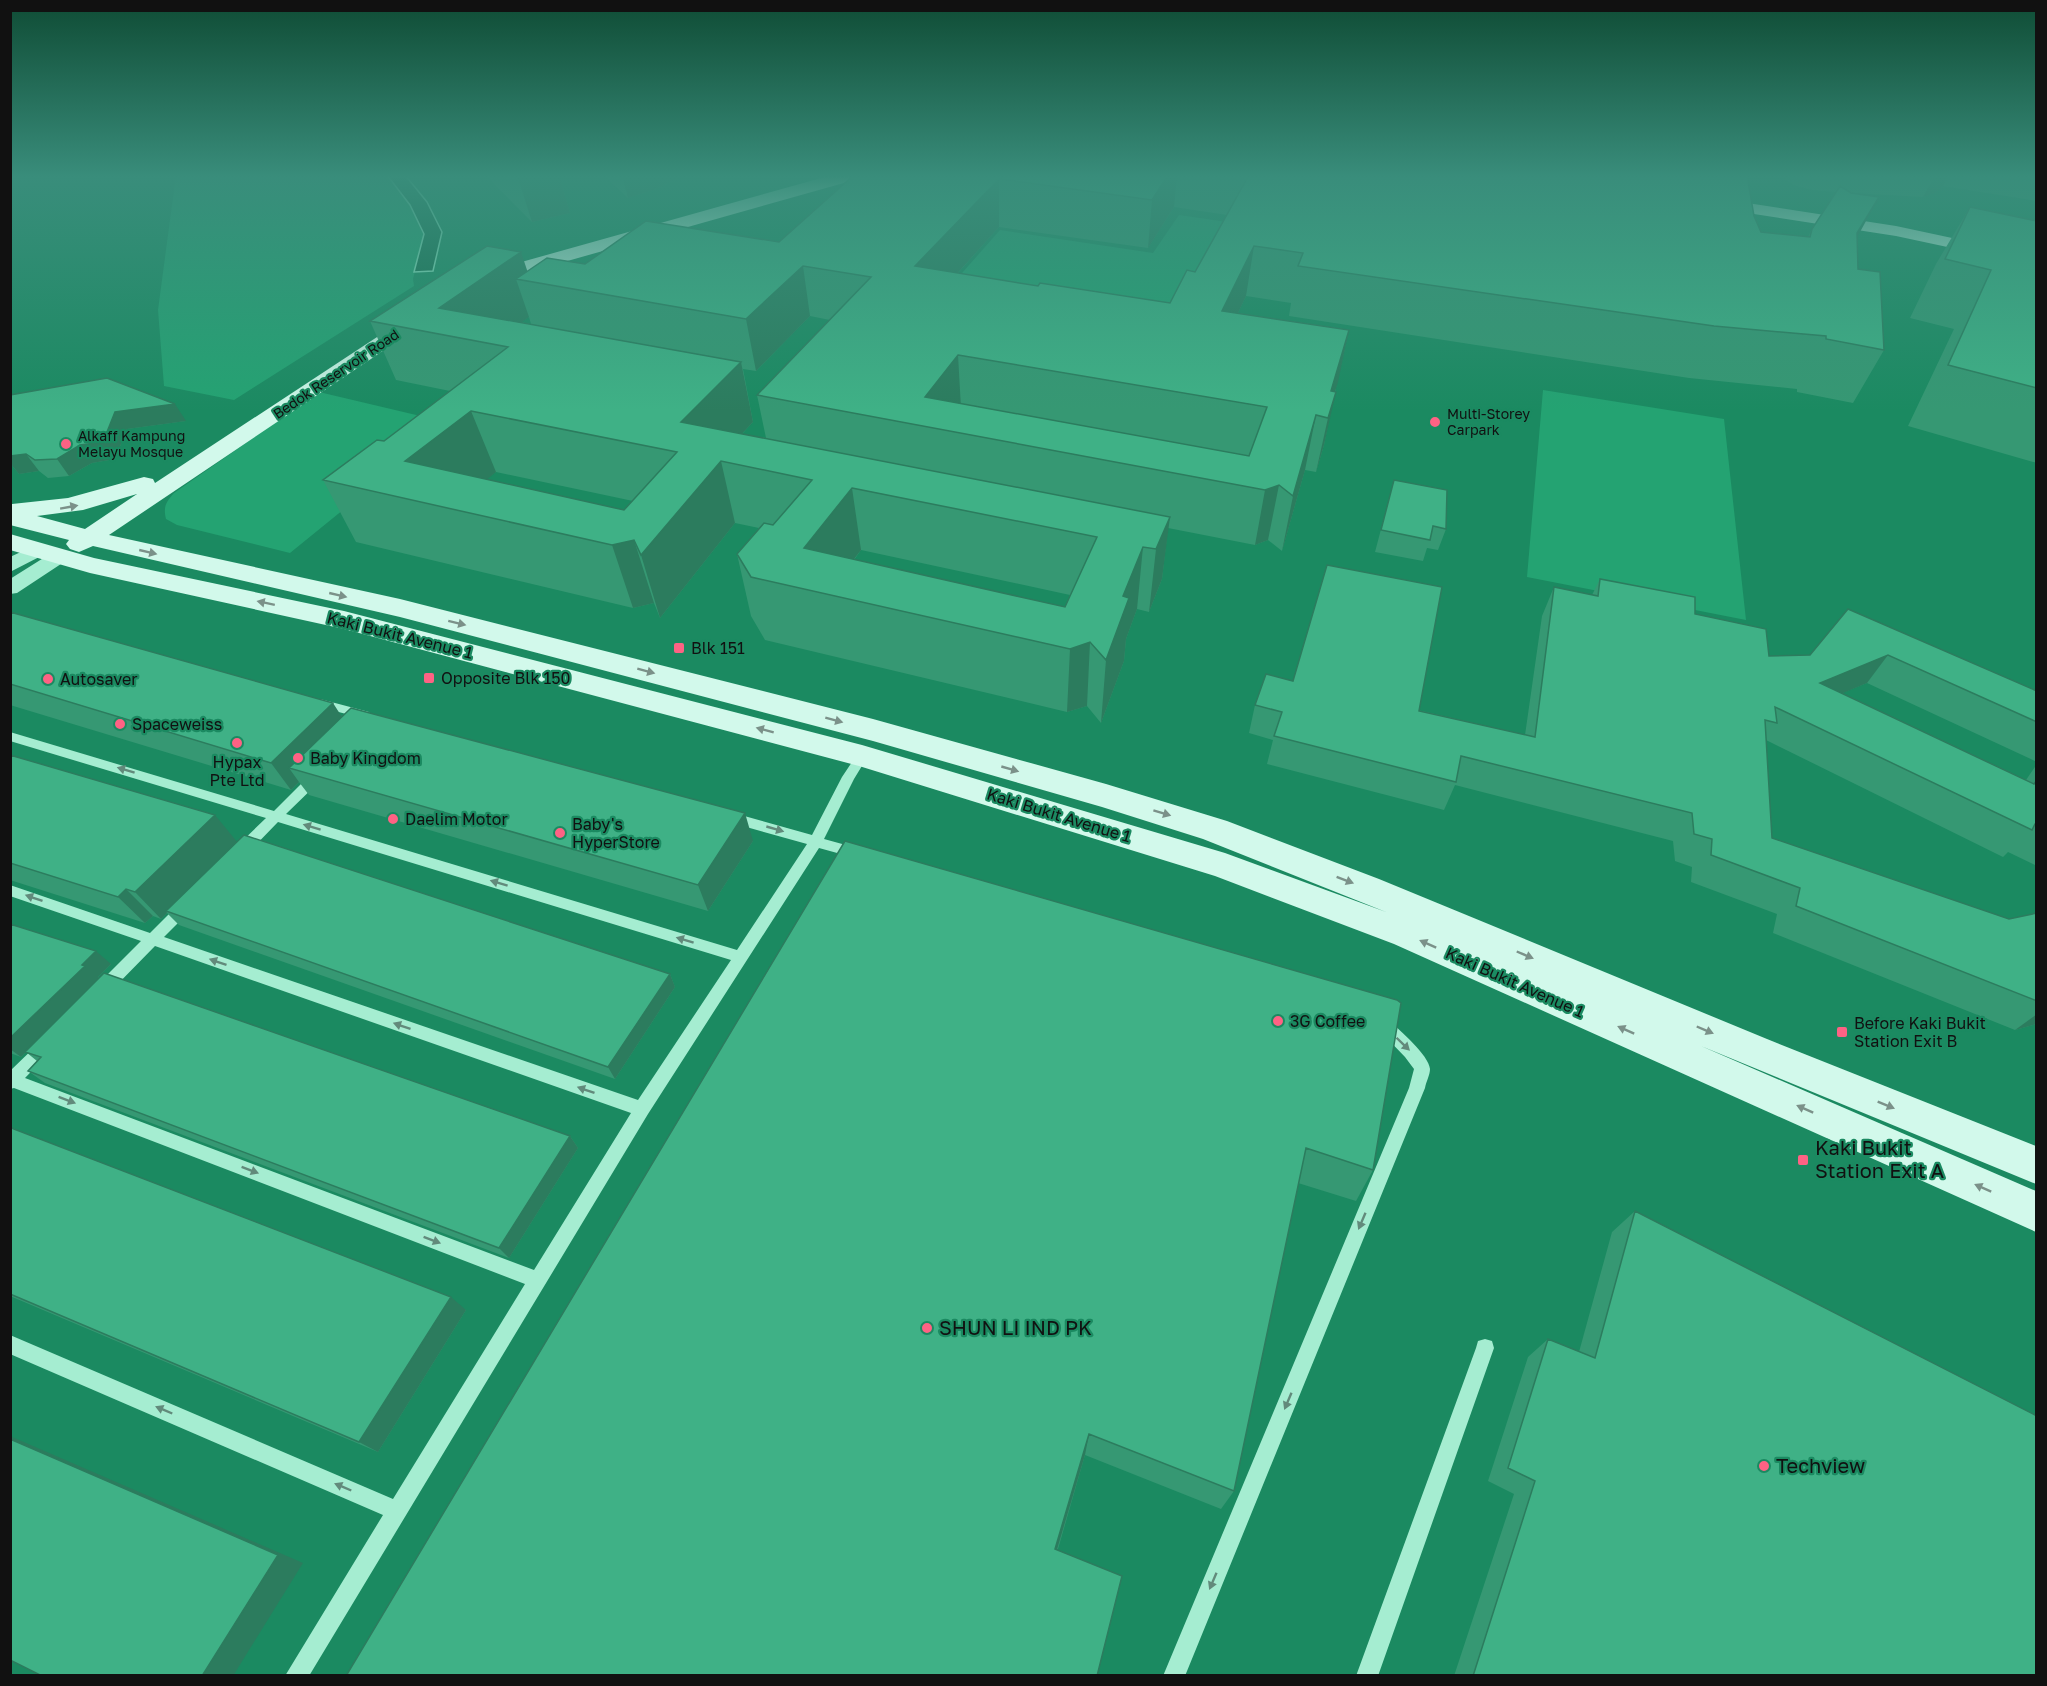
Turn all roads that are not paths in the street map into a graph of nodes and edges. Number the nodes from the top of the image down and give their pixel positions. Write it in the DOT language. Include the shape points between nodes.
graph roads {
  1 [pos="542,254"];
  2 [pos="572,254"];
  3 [pos="2003,254"];
  4 [pos="2037,261"];
  5 [pos="144,484"];
  6 [pos="10,509"];
  7 [pos="10,517"];
  8 [pos="10,542"];
  9 [pos="64,544"];
  10 [pos="10,566"];
  11 [pos="10,588"];
  12 [pos="307,699"];
  13 [pos="361,731"];
  14 [pos="10,736"];
  15 [pos="862,756"];
  16 [pos="328,764"];
  17 [pos="714,813"];
  18 [pos="277,816"];
  19 [pos="816,841"];
  20 [pos="236,857"];
  21 [pos="873,858"];
  22 [pos="10,890"];
  23 [pos="195,897"];
  24 [pos="152,940"];
  25 [pos="741,957"];
  26 [pos="91,1001"];
  27 [pos="1373,1017"];
  28 [pos="59,1034"];
  29 [pos="11,1080"];
  30 [pos="642,1109"];
  31 [pos="2037,1165"];
  32 [pos="2037,1212"];
  33 [pos="537,1280"];
  34 [pos="10,1344"];
  35 [pos="1485,1348"];
  36 [pos="397,1511"];
  37 [pos="296,1676"];
  38 [pos="1174,1676"];
  39 [pos="1366,1676"];
  1 -- 2 [label="main road" via="506,264 463,284"];
  3 -- 4 [label="main road"];
  6 -- 5 [label="main road, one-way" via="66,508"];
  5 -- 9 [label="main road, Bedok Reservoir Road"];
  5 -- 9 [label="main road, Bedok Reservoir Road" via="426,305"];
  7 -- 9 [label="main road"];
  8 -- 9 [label="main road"];
  9 -- 10 [label="street"];
  9 -- 11 [label="street"];
  15 -- 9 [label="main road, Kaki Bukit Avenue 1, one-way" via="344,620 90,565"];
  9 -- 31 [label="main road, Kaki Bukit Avenue 1, one-way" via="121,546 400,608 839,721 1215,830"];
  12 -- 13 [label="lane" via="375,718"];
  18 -- 14 [label="lane, one-way"];
  15 -- 19 [label="lane"];
  32 -- 15 [label="main road, Kaki Bukit Avenue 1, one-way" via="1406,934 1225,866"];
  16 -- 18 [label="lane"];
  17 -- 19 [label="lane, one-way"];
  18 -- 20 [label="lane"];
  25 -- 18 [label="lane, one-way"];
  19 -- 21 [label="lane"];
  19 -- 25 [label="lane"];
  24 -- 22 [label="lane, one-way"];
  23 -- 24 [label="lane"];
  24 -- 26 [label="lane"];
  30 -- 24 [label="lane, one-way"];
  25 -- 30 [label="lane"];
  27 -- 38 [label="lane, one-way" via="1411,1052 1422,1068 1417,1088"];
  28 -- 29 [label="lane"];
  29 -- 33 [label="lane, one-way"];
  30 -- 33 [label="lane"];
  33 -- 36 [label="lane"];
  36 -- 34 [label="lane, one-way"];
  35 -- 39 [label="lane"];
  36 -- 37 [label="lane"];
}
